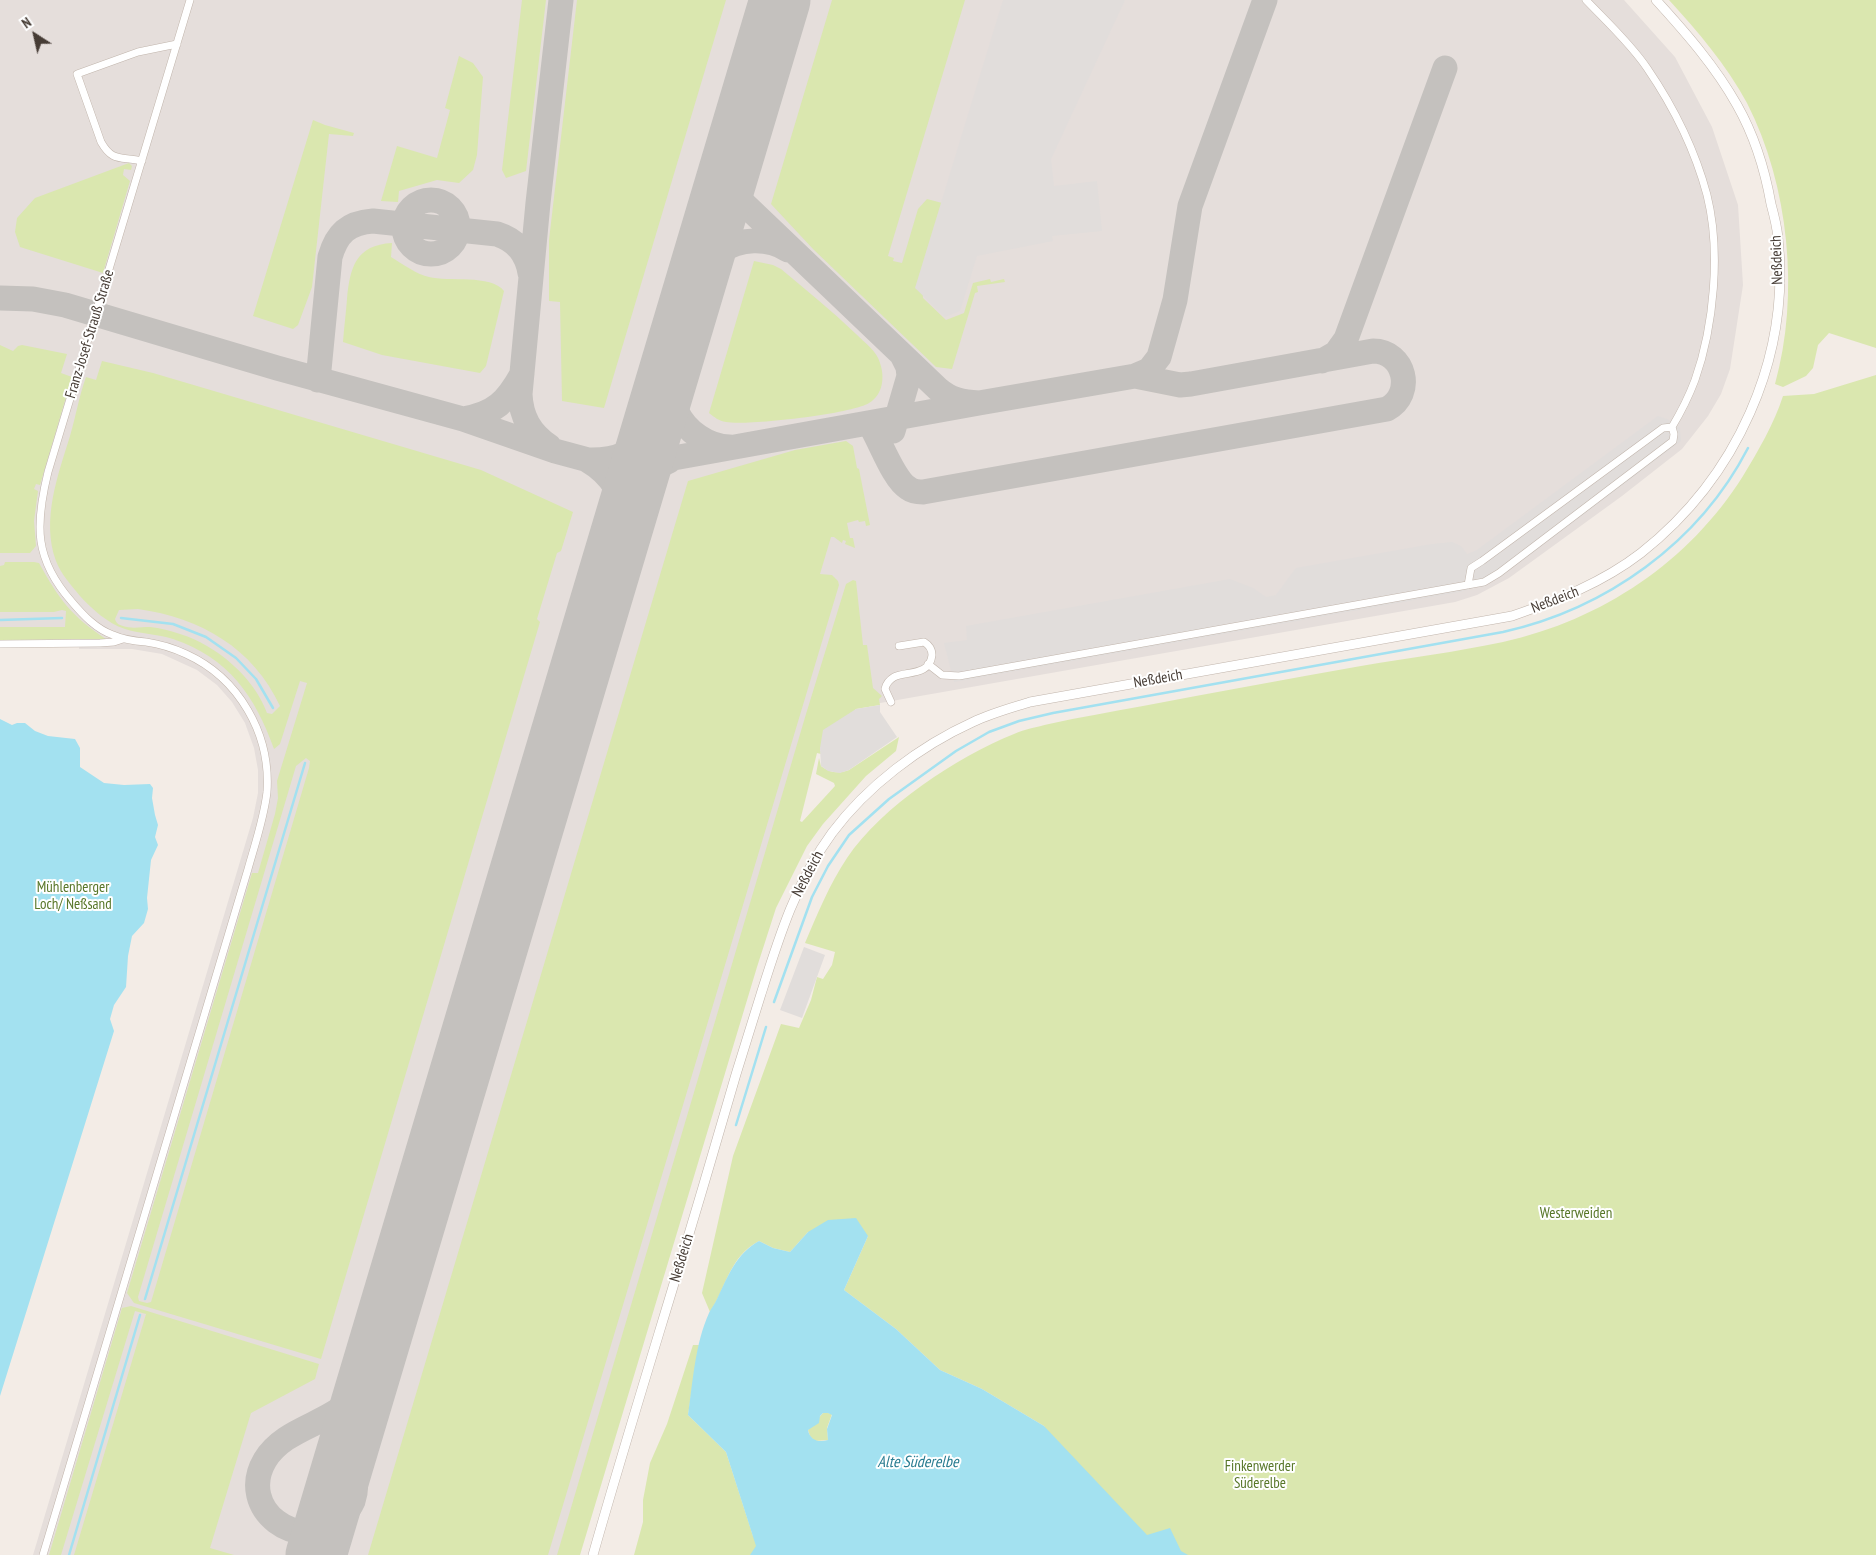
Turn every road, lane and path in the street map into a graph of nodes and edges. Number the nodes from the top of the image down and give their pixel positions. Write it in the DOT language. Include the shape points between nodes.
graph roads {
  1 [pos="190,0"];
  2 [pos="1586,0"];
  3 [pos="1656,0"];
  4 [pos="177,44"];
  5 [pos="142,161"];
  6 [pos="1672,427"];
  7 [pos="1468,585"];
  8 [pos="123,639"];
  9 [pos="0,644"];
  10 [pos="898,646"];
  11 [pos="928,664"];
  12 [pos="890,702"];
  13 [pos="43,1555"];
  14 [pos="594,1555"];
  1 -- 4 [label="street, Franz-Josef-Strauß Straße"];
  2 -- 6 [label="street" via="1646,66 1664,94 1682,129 1707,196 1714,260 1706,339 1696,379"];
  3 -- 14 [label="street, Neßdeich" via="1709,61 1737,106 1752,136 1767,182 1778,238 1778,299 1769,362 1746,424 1719,469 1687,511 1640,554 1563,598 1512,616 1030,702 973,722 945,737 902,765 863,798 819,851 784,921"];
  4 -- 5 [label="street, Franz-Josef-Strauß Straße"];
  4 -- 5 [label="street" via="138,52 76,74 107,152 115,158"];
  5 -- 8 [label="street, Franz-Josef-Strauß Straße" via="48,472 40,528 45,560 52,578 90,620 105,632"];
  6 -- 7 [label="street" via="1663,428 1471,568"];
  6 -- 7 [label="street" via="1674,441 1499,573 1484,582"];
  7 -- 11 [label="street" via="959,676 942,675"];
  8 -- 9 [label="street" via="100,643"];
  8 -- 13 [label="street" via="184,653 214,672 234,690 250,714 261,741 267,792 260,829"];
  10 -- 11 [label="street" via="924,642 932,655"];
  11 -- 12 [label="street" via="920,671 889,680 885,689"];
}
